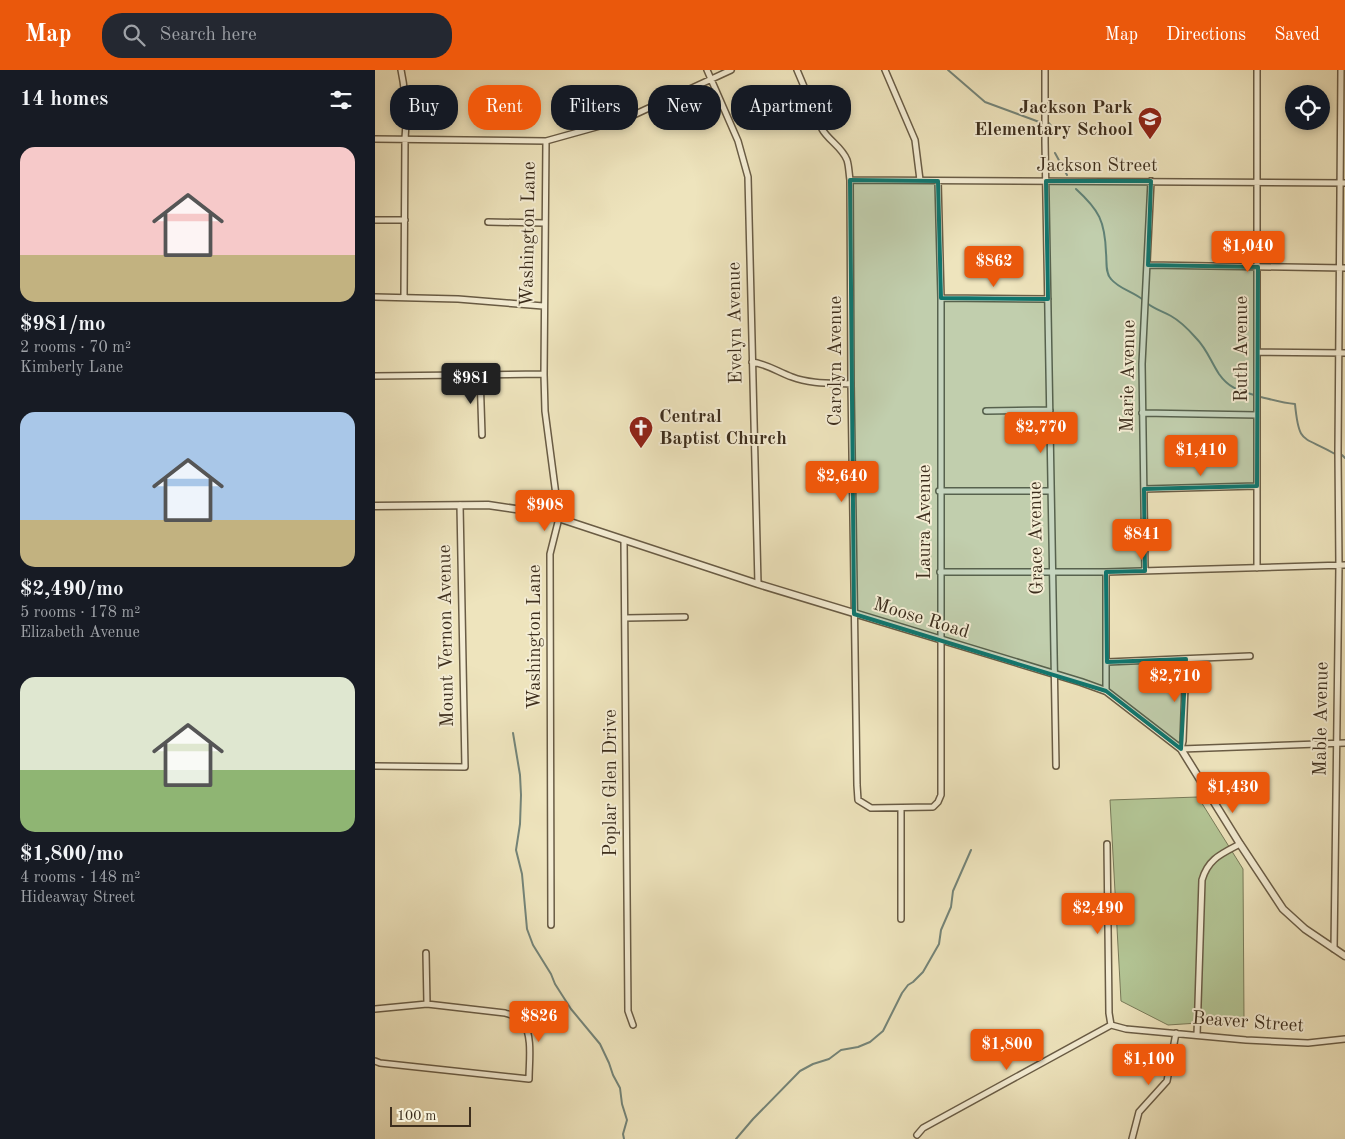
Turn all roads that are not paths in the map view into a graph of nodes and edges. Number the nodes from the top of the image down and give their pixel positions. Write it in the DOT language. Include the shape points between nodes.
graph roads {
  1 [pos="401,70"];
  2 [pos="707,70"];
  3 [pos="731,70"];
  4 [pos="797,70"];
  5 [pos="885,70"];
  6 [pos="1045,70"];
  7 [pos="1257,70"];
  8 [pos="1341,70"];
  9 [pos="711,79"];
  10 [pos="375,139"];
  11 [pos="405,139"];
  12 [pos="546,141"];
  13 [pos="850,180"];
  14 [pos="920,180"];
  15 [pos="938,181"];
  16 [pos="1046,181"];
  17 [pos="1151,181"];
  18 [pos="1257,182"];
  19 [pos="1343,183"];
  20 [pos="375,220"];
  21 [pos="405,220"];
  22 [pos="488,222"];
  23 [pos="544,223"];
  24 [pos="1148,265"];
  25 [pos="1258,267"];
  26 [pos="1343,268"];
  27 [pos="375,296"];
  28 [pos="404,297"];
  29 [pos="941,298"];
  30 [pos="1048,299"];
  31 [pos="543,306"];
  32 [pos="1257,352"];
  33 [pos="1342,353"];
  34 [pos="752,362"];
  35 [pos="480,374"];
  36 [pos="544,374"];
  37 [pos="375,376"];
  38 [pos="851,384"];
  39 [pos="1050,410"];
  40 [pos="986,411"];
  41 [pos="1143,413"];
  42 [pos="1257,415"];
  43 [pos="482,435"];
  44 [pos="1339,436"];
  45 [pos="1345,436"];
  46 [pos="1257,486"];
  47 [pos="1144,489"];
  48 [pos="939,491"];
  49 [pos="1051,491"];
  50 [pos="460,505"];
  51 [pos="375,506"];
  52 [pos="559,518"];
  53 [pos="624,540"];
  54 [pos="1342,565"];
  55 [pos="1257,568"];
  56 [pos="1145,571"];
  57 [pos="940,572"];
  58 [pos="1052,572"];
  59 [pos="1106,572"];
  60 [pos="758,584"];
  61 [pos="854,614"];
  62 [pos="685,617"];
  63 [pos="625,618"];
  64 [pos="940,640"];
  65 [pos="1249,656"];
  66 [pos="1186,659"];
  67 [pos="1107,662"];
  68 [pos="1054,674"];
  69 [pos="1106,691"];
  70 [pos="1337,743"];
  71 [pos="1345,743"];
  72 [pos="1181,749"];
  73 [pos="375,766"];
  74 [pos="1056,766"];
  75 [pos="901,808"];
  76 [pos="1107,844"];
  77 [pos="1240,844"];
  78 [pos="901,919"];
  79 [pos="551,925"];
  80 [pos="1334,949"];
  81 [pos="426,953"];
  82 [pos="1345,956"];
  83 [pos="427,1004"];
  84 [pos="375,1009"];
  85 [pos="633,1025"];
  86 [pos="1111,1025"];
  87 [pos="1176,1033"];
  88 [pos="1197,1035"];
  89 [pos="1345,1038"];
  90 [pos="375,1061"];
  91 [pos="917,1135"];
  92 [pos="1132,1139"];
  1 -- 11 [label="street" via="406,91"];
  2 -- 9 [label="street, Evelyn Avenue"];
  3 -- 9 [label="street"];
  4 -- 13 [label="street, Carolyn Avenue" via="821,129 847,160"];
  5 -- 14 [label="street" via="915,140"];
  6 -- 16 [label="street, Grace Avenue"];
  7 -- 18 [label="street, Ruth Avenue"];
  8 -- 19 [label="street, Mable Avenue"];
  9 -- 12 [label="street" via="625,119"];
  9 -- 34 [label="street, Evelyn Avenue" via="738,141 749,177"];
  10 -- 11 [label="street"];
  11 -- 12 [label="street"];
  11 -- 21 [label="street"];
  12 -- 23 [label="street, Washington Lane"];
  13 -- 14 [label="street, Jackson Street"];
  13 -- 38 [label="street, Carolyn Avenue"];
  14 -- 15 [label="street, Jackson Street"];
  15 -- 16 [label="street, Jackson Street"];
  15 -- 29 [label="street, Laura Avenue"];
  16 -- 17 [label="street, Jackson Street"];
  16 -- 30 [label="street, Grace Avenue"];
  17 -- 18 [label="street, Jackson Street"];
  17 -- 24 [label="street, Marie Avenue"];
  18 -- 19 [label="street, Jackson Street"];
  18 -- 25 [label="street, Ruth Avenue"];
  19 -- 26 [label="street, Mable Avenue"];
  20 -- 21 [label="street"];
  21 -- 28 [label="street"];
  22 -- 23 [label="street"];
  23 -- 31 [label="street, Washington Lane"];
  24 -- 25 [label="street"];
  24 -- 41 [label="street, Marie Avenue" via="1142,364"];
  25 -- 26 [label="street"];
  25 -- 32 [label="street, Ruth Avenue"];
  26 -- 33 [label="street, Mable Avenue"];
  27 -- 28 [label="street"];
  28 -- 31 [label="street"];
  29 -- 30 [label="street"];
  29 -- 48 [label="street, Laura Avenue"];
  30 -- 39 [label="street, Grace Avenue"];
  31 -- 36 [label="street, Washington Lane"];
  32 -- 33 [label="street"];
  32 -- 42 [label="street, Ruth Avenue"];
  33 -- 44 [label="street, Mable Avenue"];
  34 -- 38 [label="street" via="765,364 793,378"];
  34 -- 60 [label="street, Evelyn Avenue"];
  35 -- 36 [label="street"];
  35 -- 37 [label="street"];
  35 -- 43 [label="street"];
  36 -- 52 [label="street, Washington Lane" via="545,410"];
  38 -- 61 [label="street, Carolyn Avenue"];
  39 -- 40 [label="street"];
  39 -- 49 [label="street, Grace Avenue"];
  41 -- 42 [label="street"];
  41 -- 47 [label="street, Marie Avenue"];
  42 -- 46 [label="street, Ruth Avenue"];
  44 -- 45 [label="street"];
  44 -- 54 [label="street, Mable Avenue"];
  46 -- 47 [label="street"];
  46 -- 55 [label="street, Ruth Avenue"];
  47 -- 56 [label="street, Marie Avenue"];
  48 -- 49 [label="street"];
  48 -- 57 [label="street, Laura Avenue"];
  49 -- 58 [label="street, Grace Avenue"];
  50 -- 51 [label="street, Moose Road"];
  50 -- 52 [label="street, Moose Road" via="517,508"];
  50 -- 73 [label="street, Mount Vernon Avenue" via="465,767"];
  52 -- 53 [label="street, Moose Road"];
  52 -- 79 [label="street, Washington Lane" via="550,554"];
  53 -- 60 [label="street, Moose Road"];
  53 -- 63 [label="street, Poplar Glen Drive"];
  54 -- 55 [label="street"];
  54 -- 70 [label="street, Mable Avenue"];
  55 -- 56 [label="street"];
  56 -- 59 [label="street"];
  57 -- 58 [label="street"];
  57 -- 64 [label="street, Laura Avenue"];
  58 -- 59 [label="street"];
  58 -- 68 [label="street, Grace Avenue"];
  59 -- 67 [label="street"];
  60 -- 61 [label="street, Moose Road"];
  61 -- 64 [label="street, Moose Road"];
  61 -- 75 [label="street, Carolyn Avenue" via="858,800 871,808"];
  62 -- 63 [label="street"];
  63 -- 85 [label="street, Poplar Glen Drive" via="628,1011"];
  64 -- 68 [label="street, Moose Road"];
  64 -- 75 [label="street, Laura Avenue" via="941,796 933,807"];
  65 -- 66 [label="street"];
  66 -- 67 [label="street"];
  66 -- 72 [label="street"];
  67 -- 69 [label="street"];
  68 -- 69 [label="street, Moose Road"];
  68 -- 74 [label="street, Grace Avenue"];
  69 -- 72 [label="street, Moose Road"];
  70 -- 71 [label="street"];
  70 -- 72 [label="street"];
  70 -- 80 [label="street, Mable Avenue"];
  72 -- 77 [label="street, Moose Road"];
  75 -- 78 [label="street"];
  76 -- 86 [label="street"];
  77 -- 80 [label="street, Moose Road" via="1283,909"];
  77 -- 88 [label="street" via="1211,862 1202,880"];
  80 -- 82 [label="street, Moose Road"];
  81 -- 83 [label="street"];
  83 -- 84 [label="street"];
  83 -- 90 [label="street" via="505,1012 521,1020 529,1039 529,1079"];
  86 -- 87 [label="street"];
  86 -- 91 [label="street" via="923,1128"];
  87 -- 88 [label="street, Beaver Street"];
  87 -- 92 [label="street, Beaver Street" via="1167,1081 1139,1112"];
  88 -- 89 [label="street, Beaver Street" via="1308,1043"];
}
